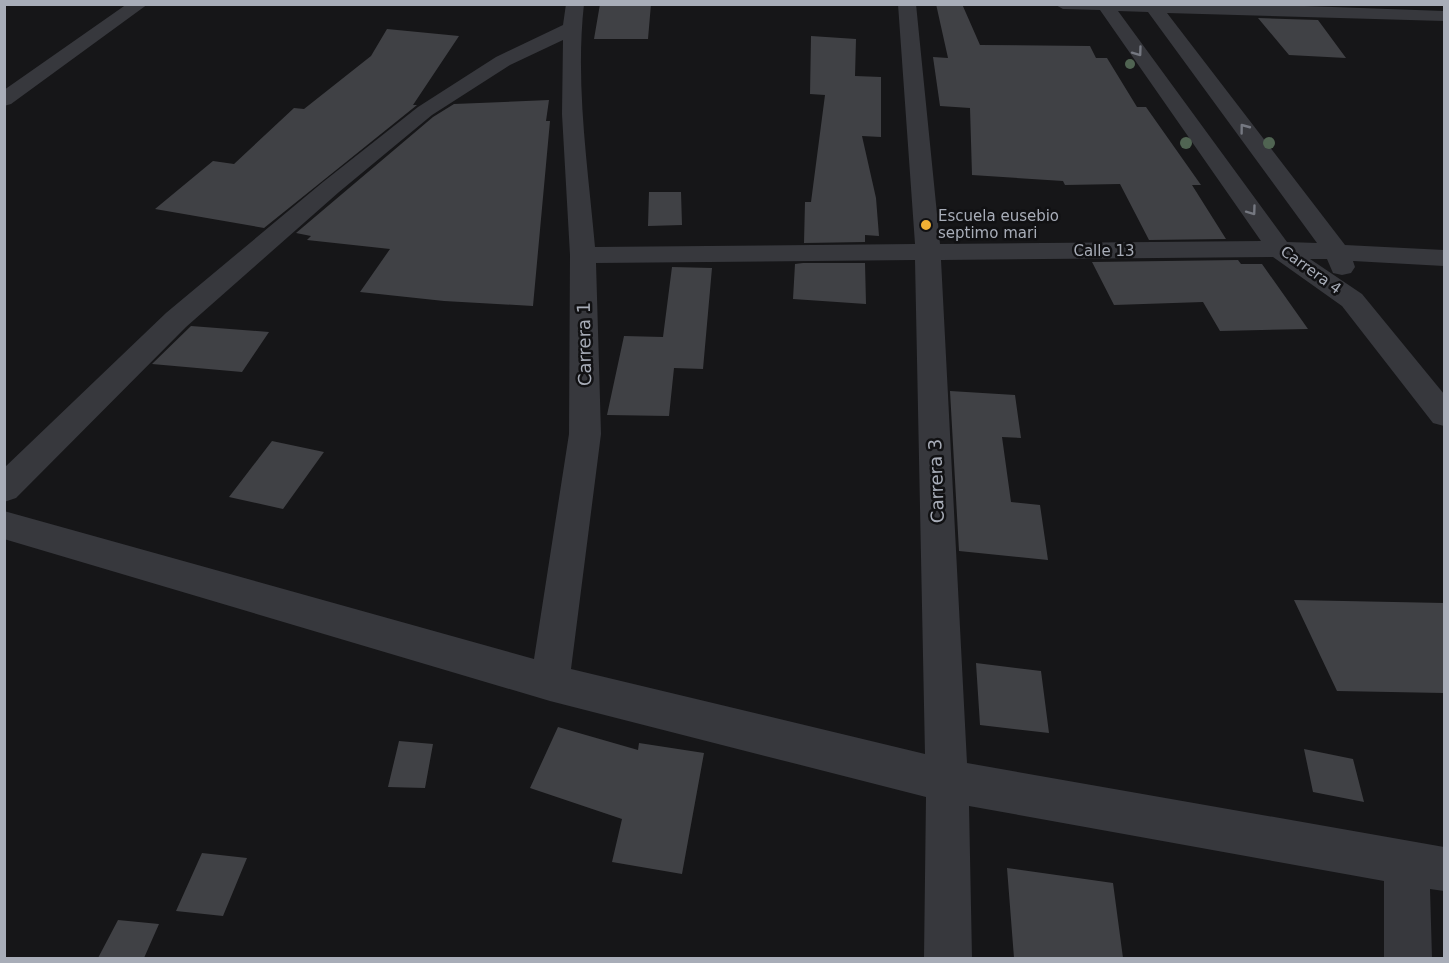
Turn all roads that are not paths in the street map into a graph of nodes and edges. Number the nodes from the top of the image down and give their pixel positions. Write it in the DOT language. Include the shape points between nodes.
graph roads {
  1 [pos="139,4"];
  2 [pos="907,4"];
  3 [pos="1062,4"];
  4 [pos="1105,5"];
  5 [pos="1152,6"];
  6 [pos="573,16"];
  7 [pos="1444,16"];
  8 [pos="4,100"];
  9 [pos="1279,249"];
  10 [pos="928,252"];
  11 [pos="1337,252"];
  12 [pos="583,255"];
  13 [pos="1444,258"];
  14 [pos="1352,300"];
  15 [pos="1442,409"];
  16 [pos="4,489"];
  17 [pos="4,525"];
  18 [pos="550,682"];
  19 [pos="946,781"];
  20 [pos="1425,866"];
  21 [pos="948,958"];
  22 [pos="1408,958"];
  1 -- 8 [label="street"];
  2 -- 10 [label="street, Carrera 3"];
  3 -- 4 [label="street"];
  4 -- 5 [label="street"];
  4 -- 9 [label="street, Carrera 4, one-way"];
  5 -- 7 [label="street"];
  11 -- 5 [label="street, Carrera 4, one-way"];
  6 -- 12 [label="street, Carrera 1" via="573,114"];
  6 -- 16 [label="street" via="425,111 340,180 176,320"];
  9 -- 10 [label="street, Calle 13"];
  9 -- 11 [label="street, Calle 13"];
  9 -- 14 [label="street, Carrera 4"];
  10 -- 12 [label="street, Calle 13"];
  10 -- 19 [label="street, Carrera 3"];
  11 -- 13 [label="street, Calle 13"];
  11 -- 14 [label="street, Carrera 4"];
  12 -- 18 [label="street, Carrera 1" via="585,434"];
  14 -- 15 [label="street"];
  17 -- 18 [label="street"];
  18 -- 19 [label="street"];
  19 -- 20 [label="street"];
  19 -- 21 [label="street, Carrera 3"];
  20 -- 22 [label="street"];
}
